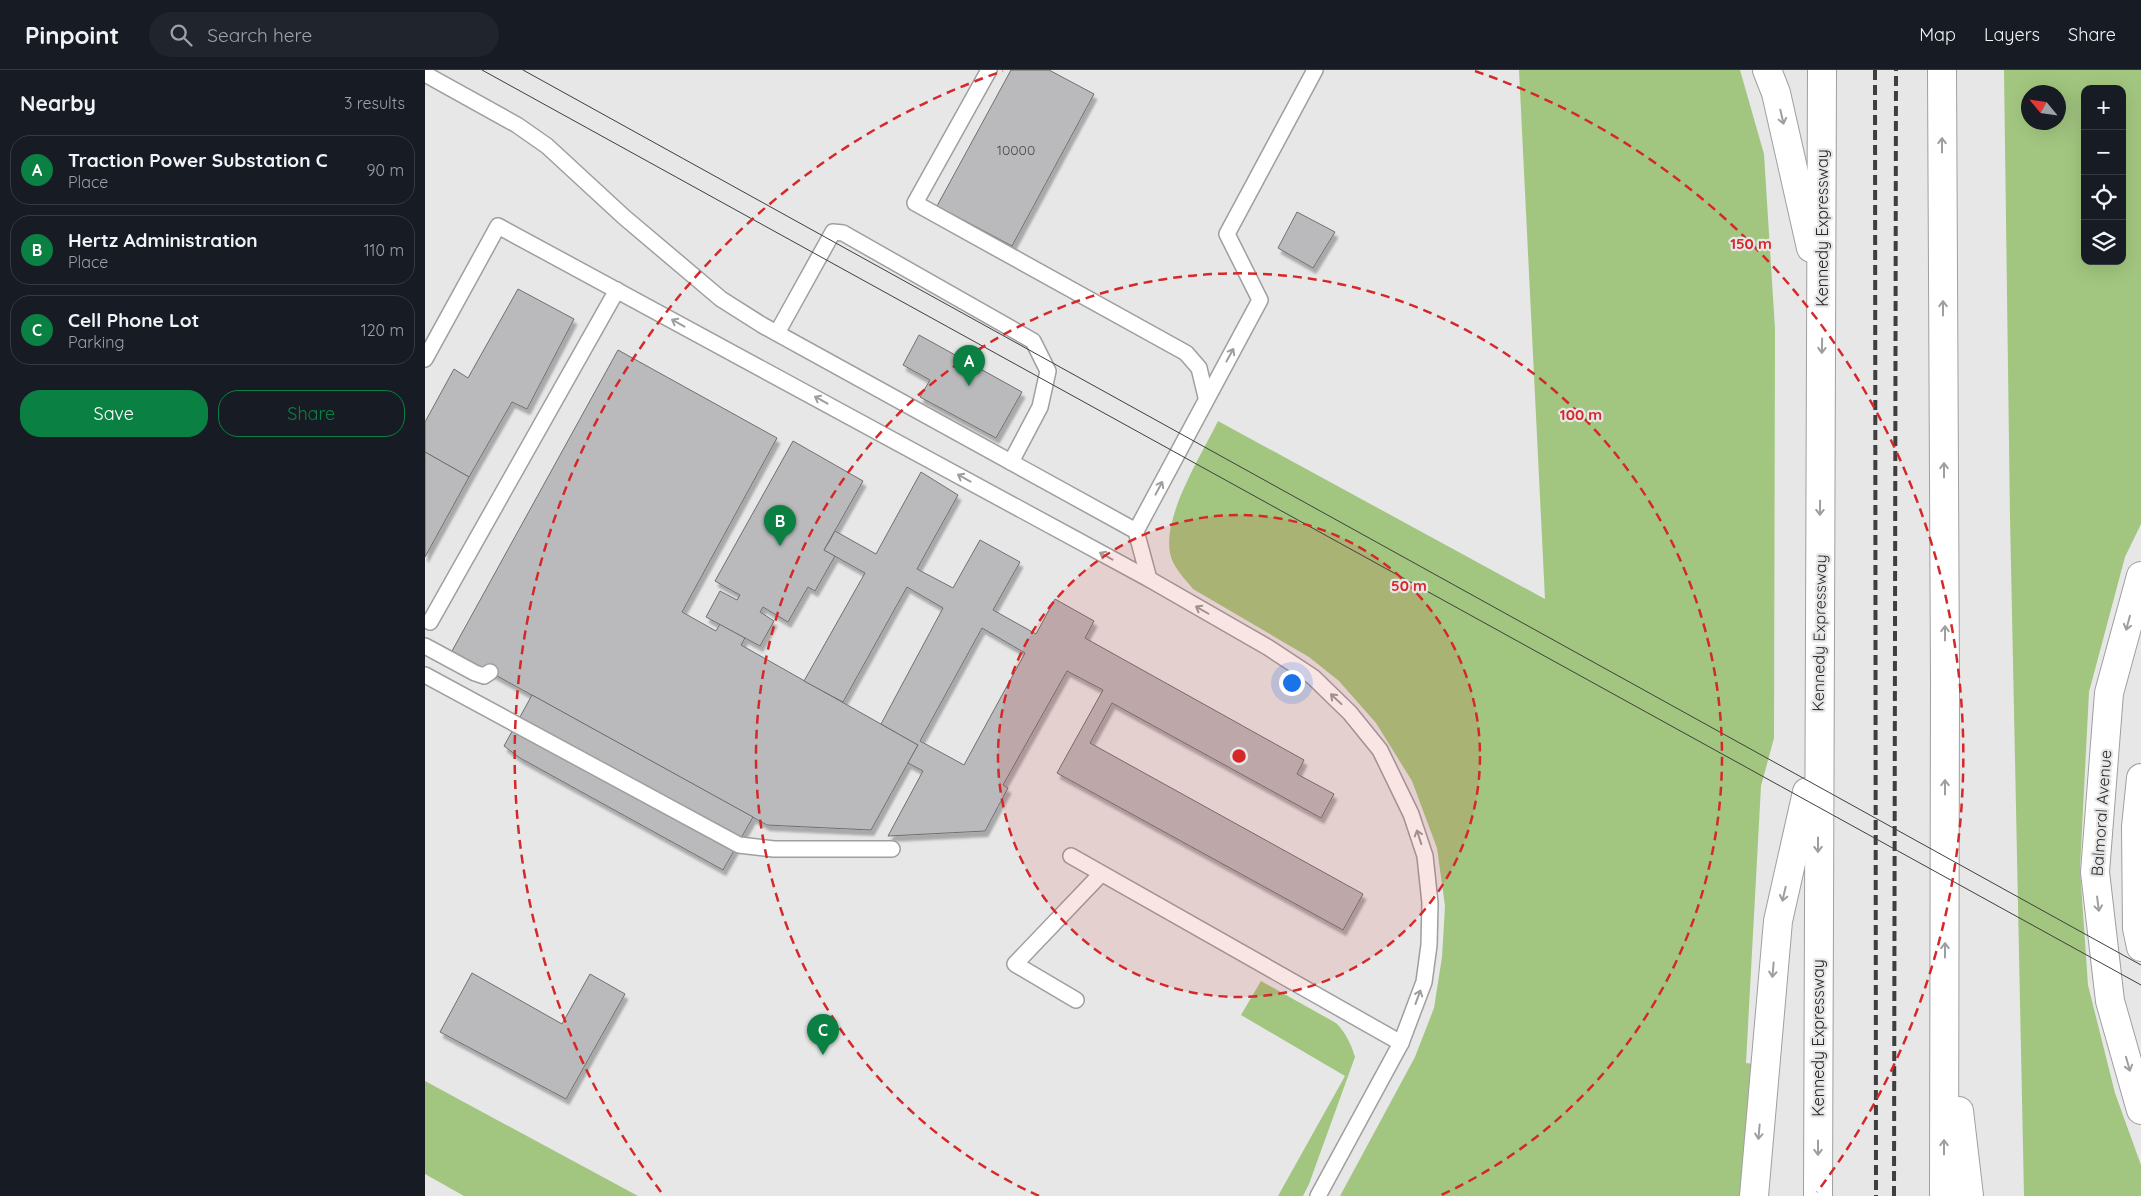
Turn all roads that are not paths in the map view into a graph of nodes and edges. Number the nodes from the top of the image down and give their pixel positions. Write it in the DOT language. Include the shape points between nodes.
graph roads {
  1 [pos="989,70"];
  2 [pos="1315,70"];
  3 [pos="1767,70"];
  4 [pos="1821,70"];
  5 [pos="1941,70"];
  6 [pos="425,74"];
  7 [pos="617,290"];
  8 [pos="1822,297"];
  9 [pos="777,333"];
  10 [pos="425,359"];
  11 [pos="1206,397"];
  12 [pos="1011,462"];
  13 [pos="1136,531"];
  14 [pos="2141,576"];
  15 [pos="1149,579"];
  16 [pos="430,622"];
  17 [pos="425,646"];
  18 [pos="491,672"];
  19 [pos="425,675"];
  20 [pos="1818,744"];
  21 [pos="2141,778"];
  22 [pos="892,849"];
  23 [pos="1071,856"];
  24 [pos="1101,874"];
  25 [pos="2141,947"];
  26 [pos="1945,985"];
  27 [pos="1076,1000"];
  28 [pos="1401,1043"];
  29 [pos="2141,1110"];
  30 [pos="1318,1196"];
  31 [pos="1754,1196"];
  32 [pos="1818,1196"];
  33 [pos="1944,1196"];
  34 [pos="1969,1196"];
  1 -- 11 [label="lane" via="915,203 1186,353 1199,368"];
  11 -- 2 [label="lane, one-way" via="1260,300 1227,234"];
  3 -- 8 [label="main road, one-way" via="1776,93"];
  4 -- 8 [label="main road, Kennedy Expressway"];
  26 -- 5 [label="main road, one-way"];
  6 -- 9 [label="lane" via="517,125 547,146 721,299"];
  7 -- 10 [label="lane" via="498,226"];
  15 -- 7 [label="lane, one-way"];
  7 -- 16 [label="lane"];
  8 -- 20 [label="main road, Kennedy Expressway, one-way"];
  9 -- 12 [label="lane"];
  9 -- 12 [label="lane" via="833,232 843,233 1033,341 1048,370 1040,407"];
  13 -- 11 [label="lane, one-way"];
  12 -- 13 [label="lane"];
  13 -- 15 [label="lane"];
  14 -- 29 [label="main road, Balmoral Avenue, one-way" via="2109,693 2095,872 2110,1001"];
  28 -- 15 [label="lane, one-way" via="1423,982 1429,945 1430,903 1425,856 1411,814 1380,750 1350,712 1313,677"];
  17 -- 18 [label="lane" via="475,673 484,676"];
  19 -- 22 [label="lane" via="739,845 775,849"];
  20 -- 31 [label="main road, one-way" via="1778,921"];
  20 -- 32 [label="main road, Kennedy Expressway, one-way"];
  21 -- 25 [label="main road" via="2136,827 2137,928"];
  23 -- 24 [label="lane"];
  24 -- 27 [label="lane" via="1015,964"];
  24 -- 28 [label="lane"];
  33 -- 26 [label="main road, one-way"];
  26 -- 34 [label="main road"];
  28 -- 30 [label="lane"];
}
